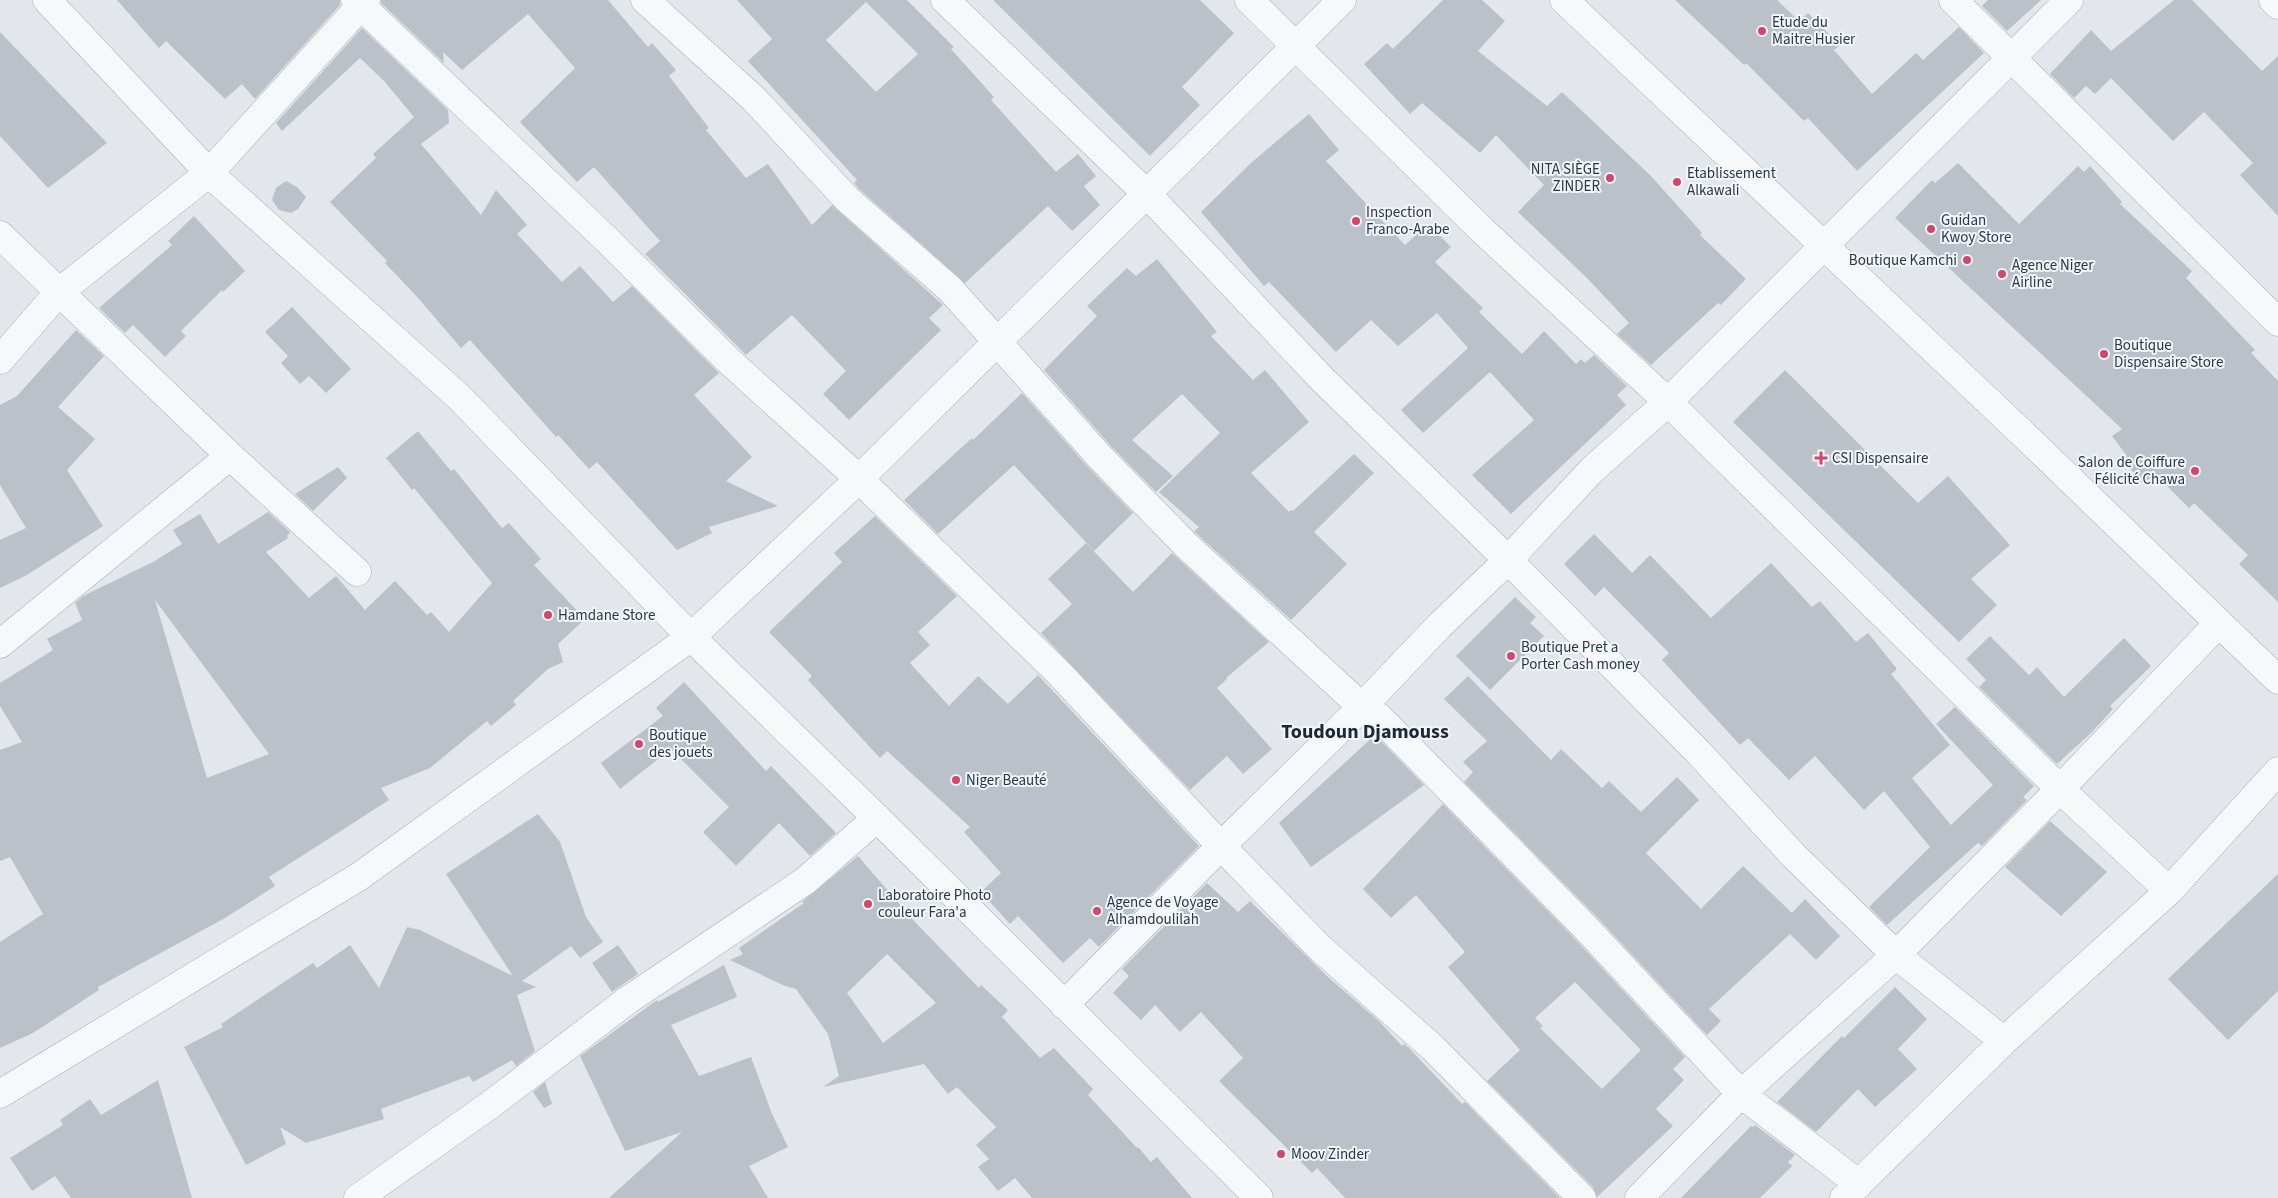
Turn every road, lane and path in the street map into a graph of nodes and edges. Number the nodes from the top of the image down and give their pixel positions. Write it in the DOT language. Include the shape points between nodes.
graph roads {
  1 [pos="47,0"];
  2 [pos="645,0"];
  3 [pos="945,0"];
  4 [pos="1248,0"];
  5 [pos="1342,0"];
  6 [pos="1564,0"];
  7 [pos="1953,0"];
  8 [pos="2069,0"];
  9 [pos="2274,0"];
  10 [pos="360,2"];
  11 [pos="2278,4"];
  12 [pos="1297,47"];
  13 [pos="2013,57"];
  14 [pos="209,173"];
  15 [pos="1148,194"];
  16 [pos="0,235"];
  17 [pos="1825,247"];
  18 [pos="58,293"];
  19 [pos="2278,322"];
  20 [pos="997,340"];
  21 [pos="0,360"];
  22 [pos="1668,402"];
  23 [pos="230,456"];
  24 [pos="859,479"];
  25 [pos="1508,560"];
  26 [pos="357,572"];
  27 [pos="2219,623"];
  28 [pos="691,638"];
  29 [pos="0,644"];
  30 [pos="2278,680"];
  31 [pos="1362,707"];
  32 [pos="2278,771"];
  33 [pos="2060,789"];
  34 [pos="877,818"];
  35 [pos="1220,846"];
  36 [pos="2170,891"];
  37 [pos="1896,954"];
  38 [pos="1064,1005"];
  39 [pos="2004,1041"];
  40 [pos="0,1094"];
  41 [pos="1741,1094"];
  42 [pos="1851,1191"];
  43 [pos="358,1198"];
  44 [pos="1259,1198"];
  45 [pos="1582,1198"];
  46 [pos="1640,1198"];
  1 -- 14 [label="street"];
  2 -- 20 [label="street" via="754,99 847,199 950,289"];
  3 -- 15 [label="street"];
  4 -- 12 [label="street"];
  5 -- 12 [label="street"];
  6 -- 17 [label="street"];
  7 -- 13 [label="street"];
  8 -- 13 [label="street"];
  9 -- 11 [label="street"];
  10 -- 14 [label="street"];
  10 -- 24 [label="street" via="729,361"];
  12 -- 15 [label="street"];
  12 -- 22 [label="street" via="1483,231"];
  13 -- 17 [label="street"];
  13 -- 19 [label="street"];
  14 -- 18 [label="street"];
  14 -- 28 [label="street" via="459,398"];
  15 -- 20 [label="street"];
  15 -- 25 [label="street" via="1322,379"];
  16 -- 18 [label="street"];
  17 -- 22 [label="street"];
  17 -- 27 [label="street"];
  18 -- 21 [label="street"];
  18 -- 23 [label="street"];
  20 -- 24 [label="street"];
  20 -- 31 [label="street" via="1099,456 1186,544"];
  22 -- 25 [label="street" via="1592,470"];
  22 -- 33 [label="street"];
  23 -- 26 [label="street"];
  23 -- 29 [label="street"];
  24 -- 28 [label="street"];
  24 -- 35 [label="street" via="1058,672"];
  25 -- 31 [label="street"];
  25 -- 37 [label="street" via="1699,753 1793,855"];
  27 -- 30 [label="street"];
  27 -- 33 [label="street"];
  28 -- 34 [label="street"];
  28 -- 40 [label="street" via="360,876"];
  31 -- 35 [label="street"];
  31 -- 41 [label="street" via="1379,716 1585,927"];
  32 -- 36 [label="street"];
  33 -- 36 [label="street"];
  33 -- 37 [label="street"];
  34 -- 38 [label="street"];
  34 -- 43 [label="street" via="805,881 628,1000 490,1105"];
  35 -- 38 [label="street"];
  35 -- 45 [label="street" via="1320,948 1433,1048"];
  36 -- 39 [label="street"];
  37 -- 39 [label="street"];
  37 -- 41 [label="street"];
  38 -- 44 [label="street"];
  39 -- 42 [label="street"];
  41 -- 42 [label="street"];
  41 -- 46 [label="street"];
}
